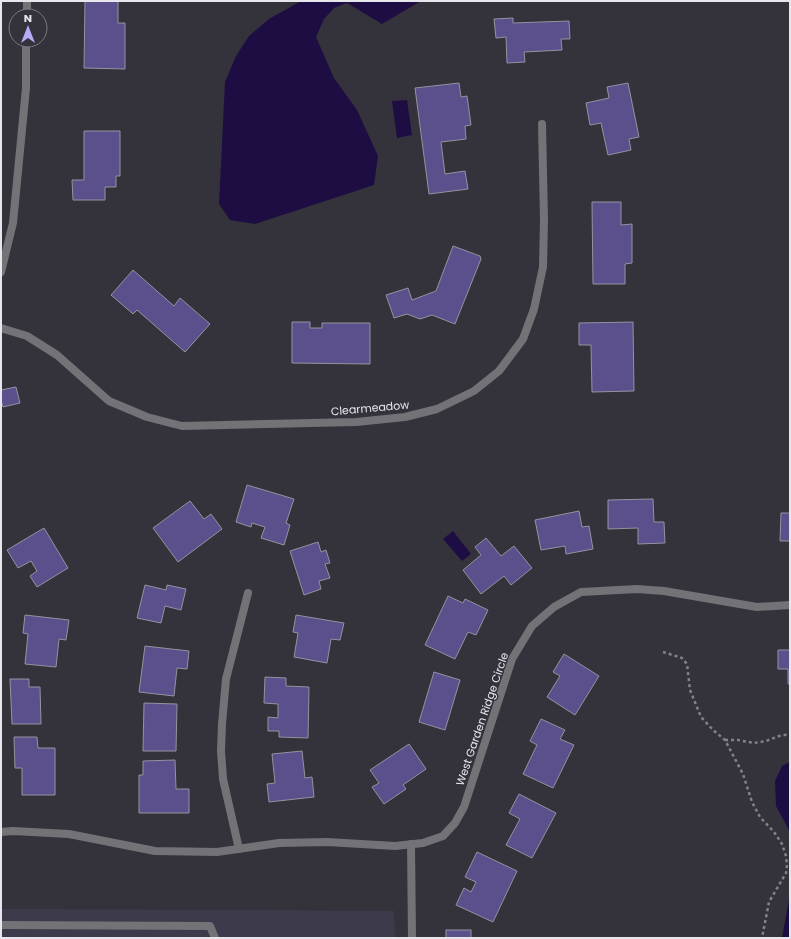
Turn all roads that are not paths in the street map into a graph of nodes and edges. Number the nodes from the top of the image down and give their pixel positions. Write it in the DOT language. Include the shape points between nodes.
graph roads {
  1 [pos="26,48"];
  2 [pos="542,124"];
  3 [pos="1,272"];
  4 [pos="1,328"];
  5 [pos="248,593"];
  6 [pos="790,605"];
  7 [pos="1,832"];
  8 [pos="411,844"];
  9 [pos="239,849"];
  10 [pos="1,925"];
  11 [pos="215,938"];
  12 [pos="412,938"];
  1 -- 3 [label="street" via="26,88 13,223"];
  2 -- 4 [label="street, Clearmeadow" via="543,267 534,309 523,339 499,371 474,391 437,409 405,417 356,422 182,426 147,417 109,401 57,355 27,336"];
  5 -- 9 [label="street" via="226,679 221,751 223,779"];
  6 -- 8 [label="street, West Garden Ridge Circle" via="757,607 664,591 637,589 581,592 554,607 532,626 512,659 464,807 455,823 443,836"];
  7 -- 9 [label="street, West Garden Ridge Circle" via="68,834 155,851 217,852"];
  8 -- 9 [label="street, West Garden Ridge Circle" via="395,846 327,842 279,843"];
  8 -- 12 [label="street"];
  10 -- 11 [label="street" via="210,926"];
}
